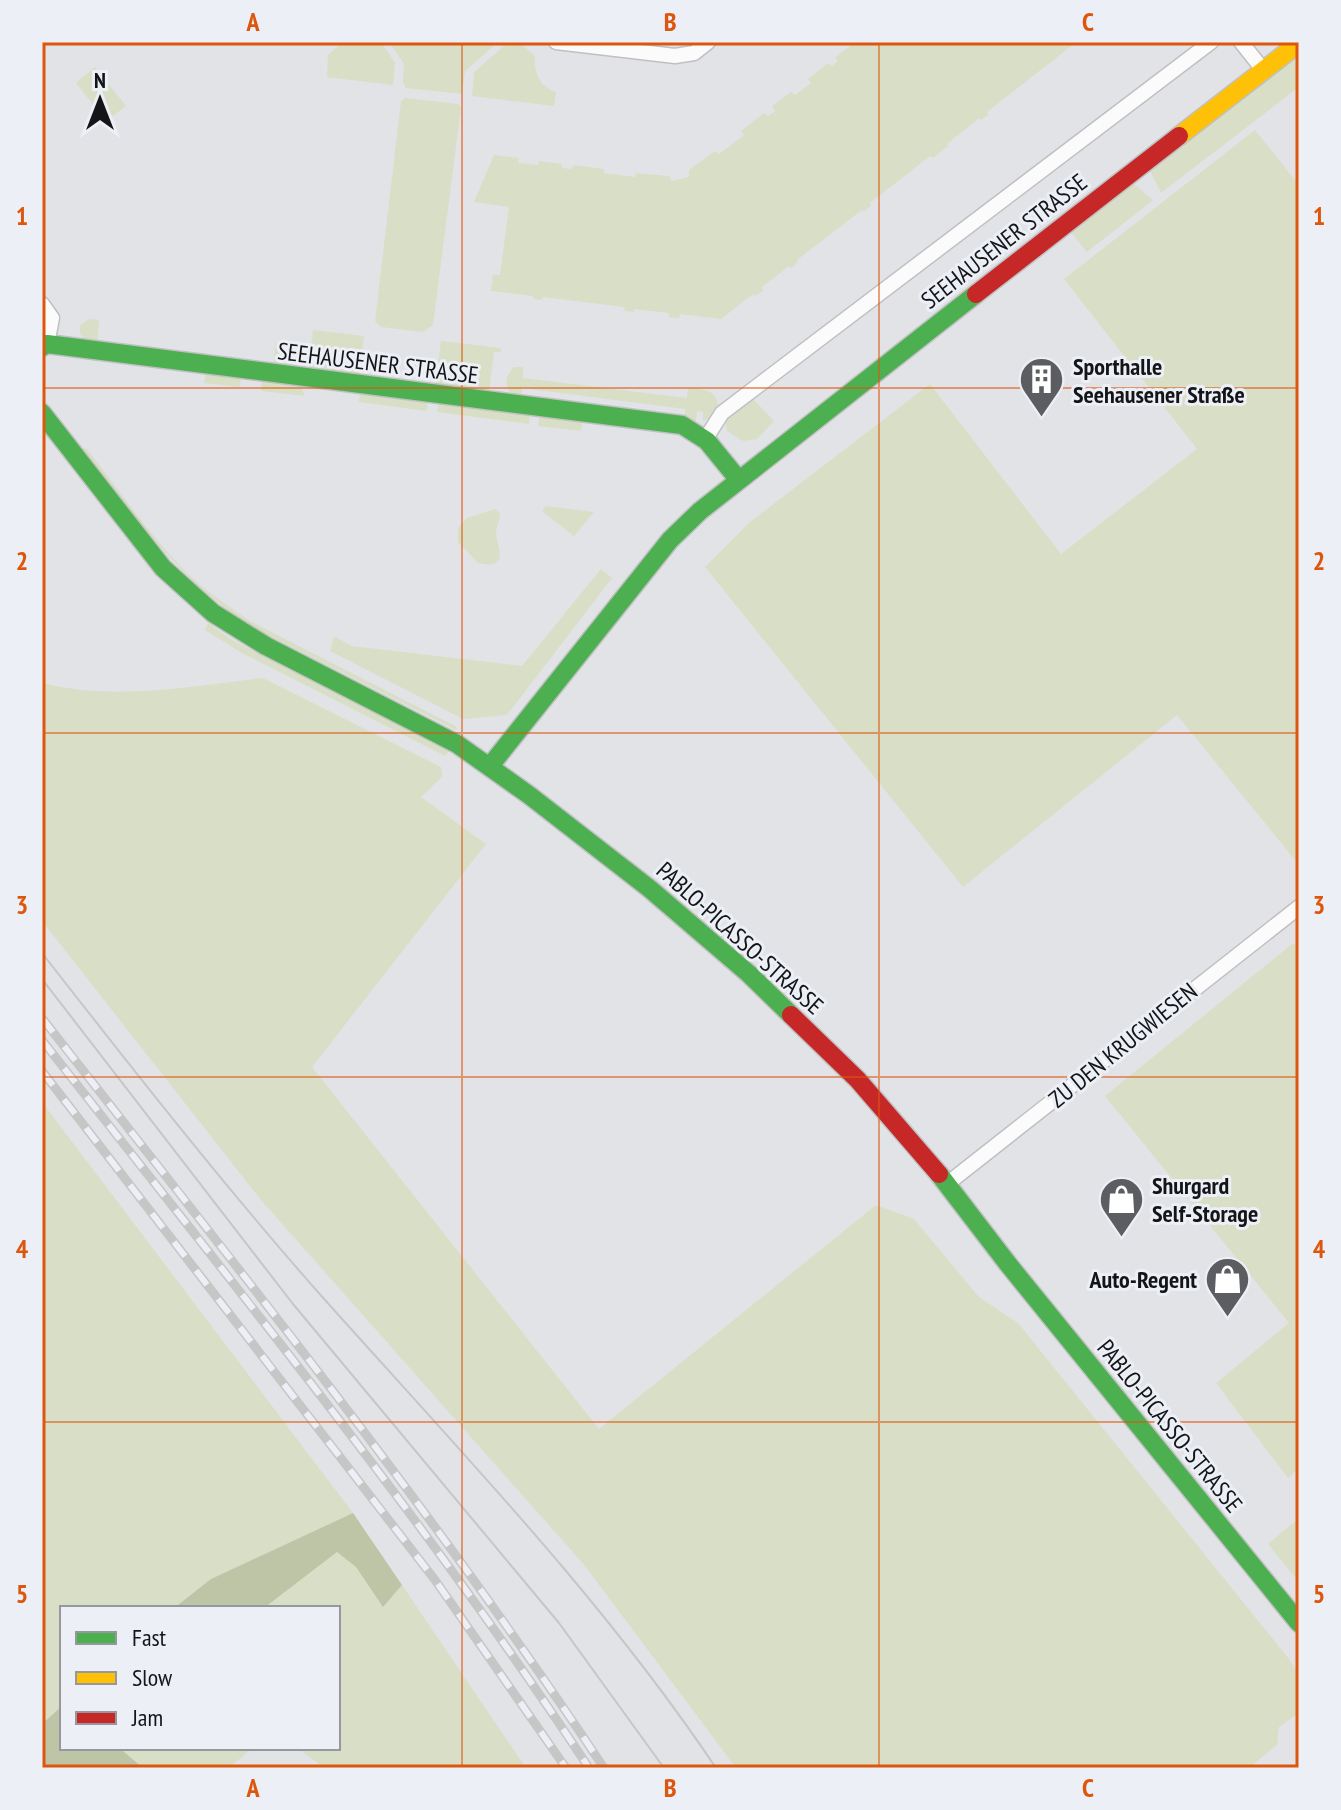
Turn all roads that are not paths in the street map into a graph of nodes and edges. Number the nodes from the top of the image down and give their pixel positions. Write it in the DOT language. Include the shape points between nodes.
graph roads {
  1 [pos="556,42"];
  2 [pos="708,42"];
  3 [pos="1211,42"];
  4 [pos="1241,42"];
  5 [pos="1299,43"];
  6 [pos="1264,71"];
  7 [pos="42,304"];
  8 [pos="44,345"];
  9 [pos="42,413"];
  10 [pos="706,438"];
  11 [pos="738,479"];
  12 [pos="490,766"];
  13 [pos="1299,907"];
  14 [pos="947,1184"];
  15 [pos="1299,1623"];
  1 -- 2 [label="street" via="675,56 694,53"];
  3 -- 10 [label="street, SEEHAUSENER STRASSE" via="722,413"];
  4 -- 6 [label="street"];
  5 -- 6 [label="street, SEEHAUSENER STRASSE"];
  6 -- 11 [label="street, SEEHAUSENER STRASSE"];
  7 -- 8 [label="street" via="52,318"];
  8 -- 10 [label="street, SEEHAUSENER STRASSE" via="682,425"];
  9 -- 12 [label="street, PABLO-PICASSO-STRASSE" via="156,559 213,613 266,646 444,735"];
  10 -- 11 [label="street"];
  11 -- 12 [label="street, SEEHAUSENER STRASSE" via="661,550"];
  12 -- 14 [label="street, PABLO-PICASSO-STRASSE" via="719,946 858,1080"];
  13 -- 14 [label="street, ZU DEN KRUGWIESEN"];
  14 -- 15 [label="street, PABLO-PICASSO-STRASSE"];
}
